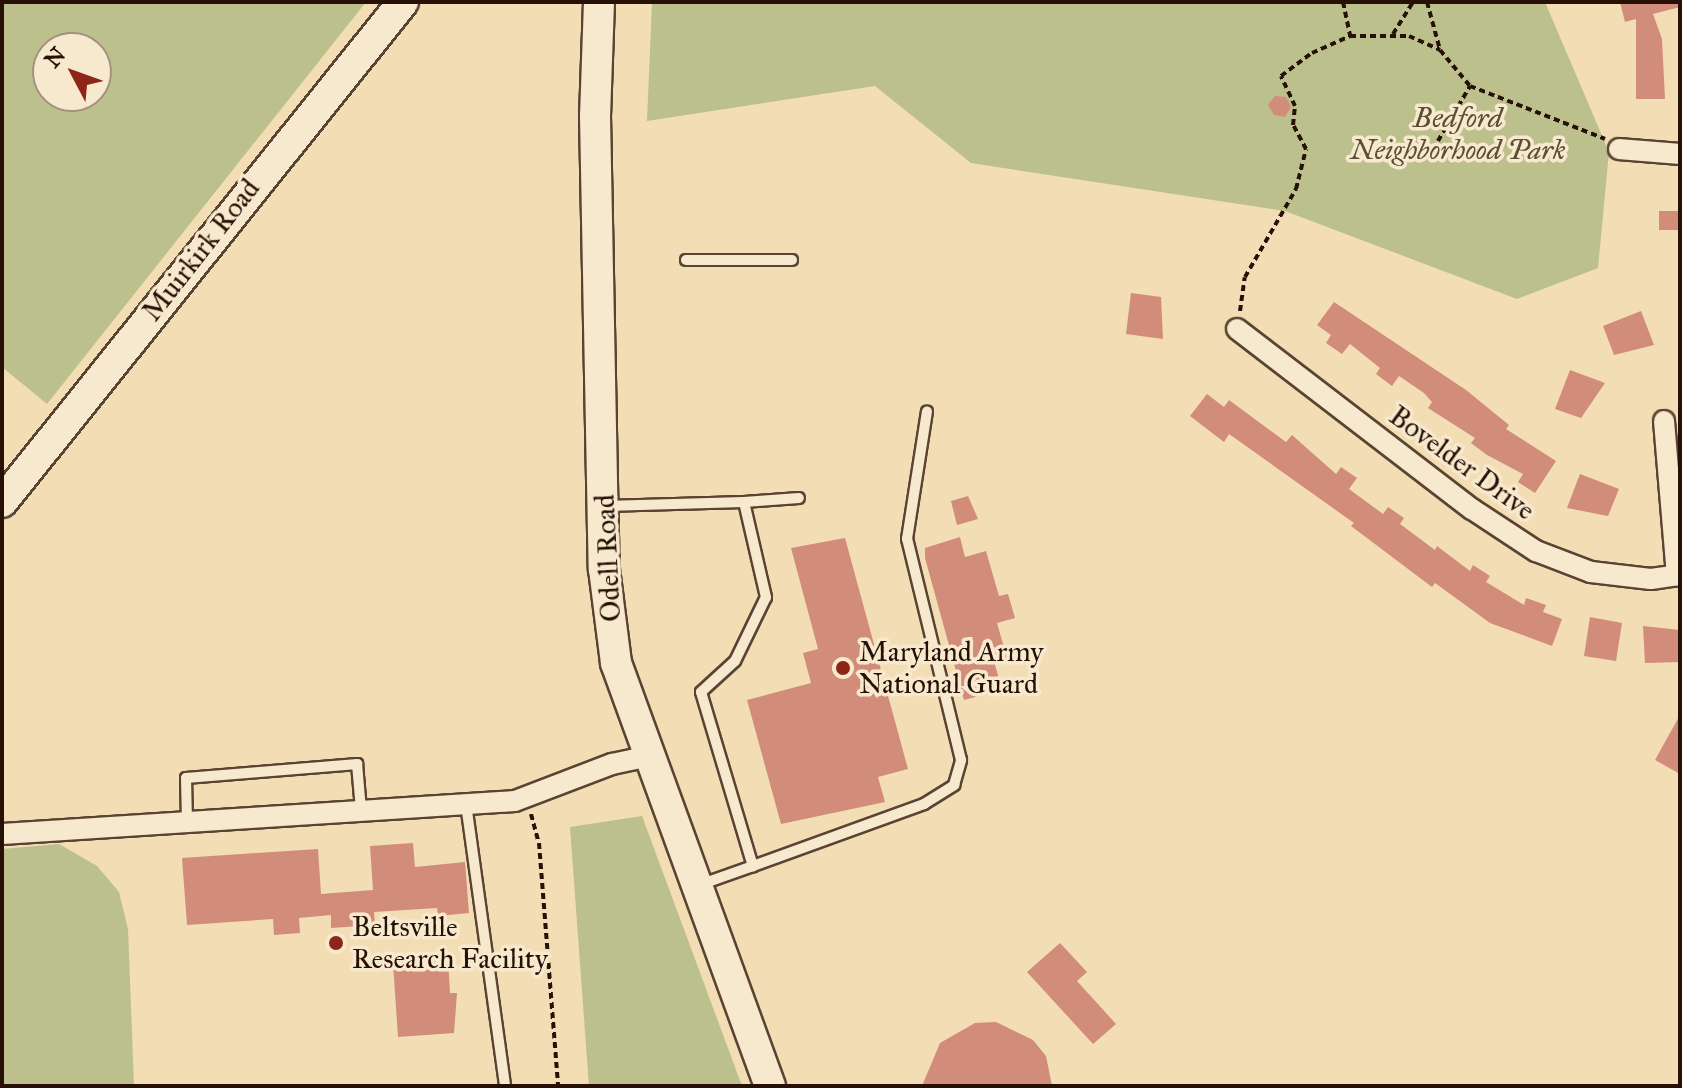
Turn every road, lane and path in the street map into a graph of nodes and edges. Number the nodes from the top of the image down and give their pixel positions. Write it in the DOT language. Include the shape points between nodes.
graph roads {
  1 [pos="403,2"];
  2 [pos="599,2"];
  3 [pos="1343,2"];
  4 [pos="1413,2"];
  5 [pos="1427,2"];
  6 [pos="1393,34"];
  7 [pos="1350,36"];
  8 [pos="1440,50"];
  9 [pos="1470,86"];
  10 [pos="1438,141"];
  11 [pos="1619,149"];
  12 [pos="1680,154"];
  13 [pos="686,260"];
  14 [pos="792,260"];
  15 [pos="1237,329"];
  16 [pos="927,412"];
  17 [pos="1664,421"];
  18 [pos="799,498"];
  19 [pos="2,502"];
  20 [pos="744,502"];
  21 [pos="605,506"];
  22 [pos="1678,575"];
  23 [pos="646,757"];
  24 [pos="524,798"];
  25 [pos="466,804"];
  26 [pos="361,810"];
  27 [pos="187,822"];
  28 [pos="2,834"];
  29 [pos="753,866"];
  30 [pos="694,886"];
  31 [pos="505,1086"];
  32 [pos="558,1086"];
  33 [pos="770,1086"];
  1 -- 19 [label="street, Muirkirk Road"];
  2 -- 21 [label="street, Odell Road" via="595,116"];
  3 -- 7 [label="path"];
  4 -- 6 [label="path"];
  5 -- 8 [label="path"];
  6 -- 7 [label="path"];
  6 -- 8 [label="path"];
  7 -- 15 [label="path" via="1312,53 1281,76 1295,106 1293,125 1306,149 1296,189 1245,277"];
  8 -- 9 [label="path"];
  9 -- 10 [label="path"];
  9 -- 11 [label="path" via="1559,117"];
  11 -- 12 [label="street"];
  13 -- 14 [label="lane"];
  15 -- 22 [label="street, Bovelder Drive" via="1472,509 1536,551 1591,572 1651,579"];
  16 -- 29 [label="lane" via="907,539 961,760 954,785 924,804"];
  17 -- 22 [label="street"];
  18 -- 20 [label="lane"];
  20 -- 21 [label="lane"];
  20 -- 29 [label="lane" via="766,597 735,661 701,692"];
  21 -- 23 [label="street, Odell Road" via="604,569 616,663"];
  23 -- 24 [label="street" via="612,764"];
  23 -- 30 [label="street, Odell Road"];
  24 -- 25 [label="street"];
  24 -- 32 [label="path" via="539,843"];
  25 -- 26 [label="street"];
  25 -- 31 [label="lane"];
  26 -- 27 [label="street"];
  26 -- 27 [label="lane" via="357,764 186,778"];
  27 -- 28 [label="street"];
  29 -- 30 [label="lane"];
  30 -- 33 [label="street, Odell Road"];
}
